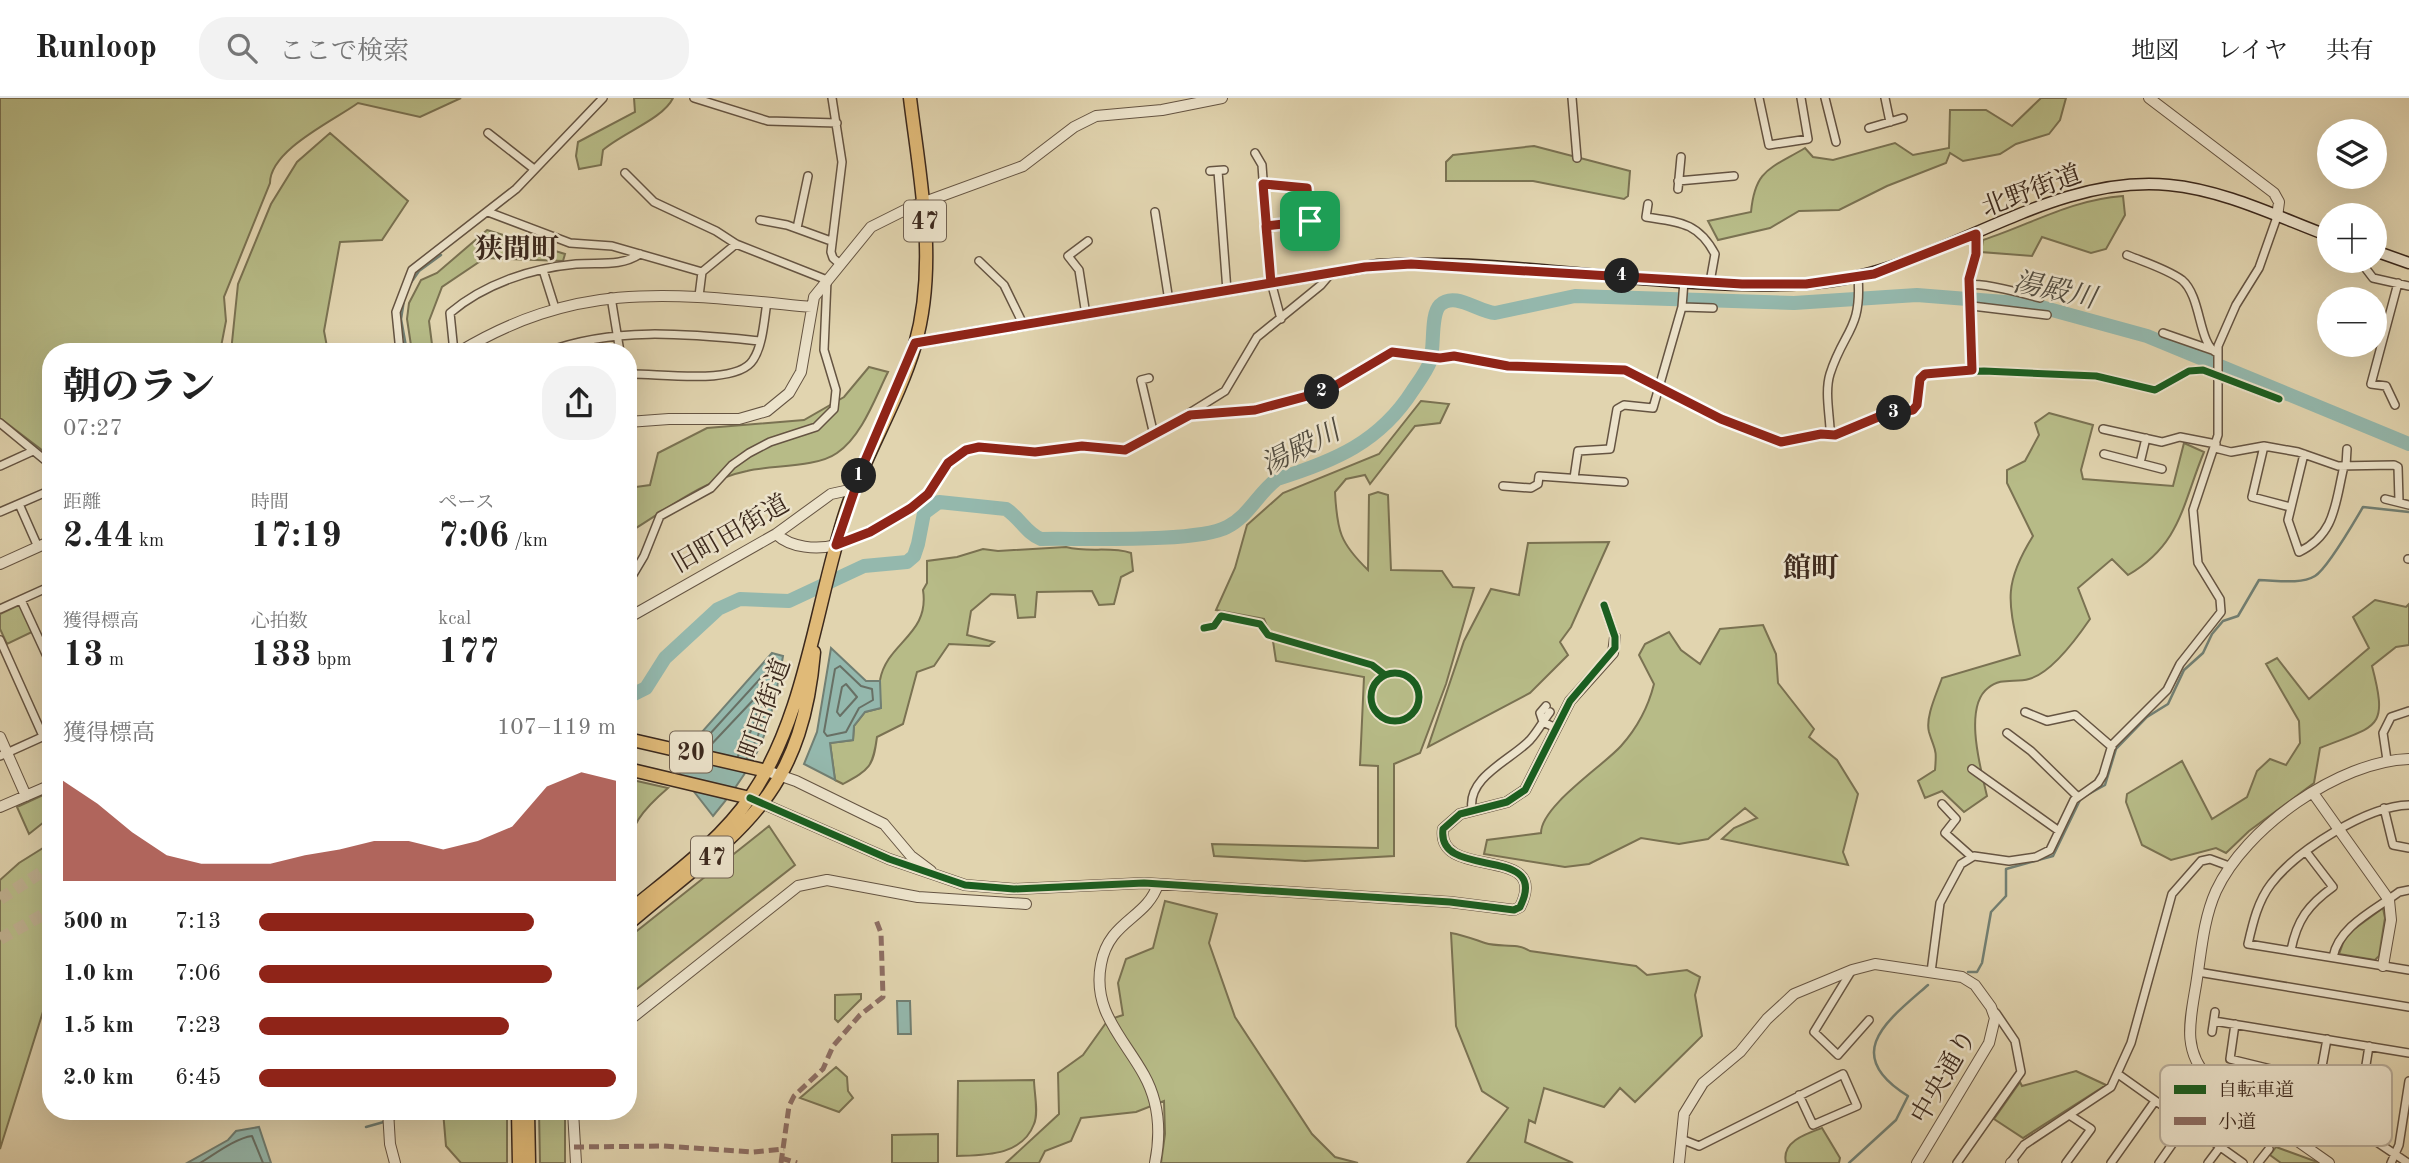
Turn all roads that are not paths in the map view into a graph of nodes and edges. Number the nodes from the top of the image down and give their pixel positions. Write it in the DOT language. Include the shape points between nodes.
graph roads {
  1 [pos="603,98"];
  2 [pos="694,98"];
  3 [pos="832,98"];
  4 [pos="910,98"];
  5 [pos="1222,98"];
  6 [pos="1572,98"];
  7 [pos="1759,98"];
  8 [pos="1801,98"];
  9 [pos="1825,98"];
  10 [pos="1885,98"];
  11 [pos="2149,98"];
  12 [pos="1903,118"];
  13 [pos="1889,122"];
  14 [pos="837,123"];
  15 [pos="1869,128"];
  16 [pos="488,133"];
  17 [pos="1836,142"];
  18 [pos="1255,153"];
  19 [pos="1681,157"];
  20 [pos="1577,158"];
  21 [pos="534,169"];
  22 [pos="1217,171"];
  23 [pos="625,173"];
  24 [pos="808,176"];
  25 [pos="1734,176"];
  26 [pos="1263,184"];
  27 [pos="923,203"];
  28 [pos="1648,204"];
  29 [pos="488,212"];
  30 [pos="1155,212"];
  31 [pos="2277,217"];
  32 [pos="760,220"];
  33 [pos="1266,226"];
  34 [pos="797,228"];
  35 [pos="2317,232"];
  36 [pos="1976,234"];
  37 [pos="831,241"];
  38 [pos="1088,242"];
  39 [pos="736,244"];
  40 [pos="640,254"];
  41 [pos="2127,255"];
  42 [pos="2387,255"];
  43 [pos="979,261"];
  44 [pos="2409,263"];
  45 [pos="840,264"];
  46 [pos="543,270"];
  47 [pos="702,272"];
  48 [pos="1332,272"];
  49 [pos="2369,273"];
  50 [pos="1858,277"];
  51 [pos="827,280"];
  52 [pos="1710,282"];
  53 [pos="1271,283"];
  54 [pos="2398,283"];
  55 [pos="1684,286"];
  56 [pos="2409,286"];
  57 [pos="1970,287"];
  58 [pos="1227,291"];
  59 [pos="699,296"];
  60 [pos="611,297"];
  61 [pos="2040,298"];
  62 [pos="1169,301"];
  63 [pos="767,302"];
  64 [pos="1971,305"];
  65 [pos="1682,306"];
  66 [pos="812,307"];
  67 [pos="555,308"];
  68 [pos="1713,308"];
  69 [pos="1086,315"];
  70 [pos="2047,315"];
  71 [pos="1281,319"];
  72 [pos="1024,327"];
  73 [pos="2163,333"];
  74 [pos="618,336"];
  75 [pos="760,341"];
  76 [pos="399,343"];
  77 [pos="454,343"];
  78 [pos="473,343"];
  79 [pos="586,343"];
  80 [pos="619,343"];
  81 [pos="915,343"];
  82 [pos="2215,353"];
  83 [pos="1972,370"];
  84 [pos="2219,373"];
  85 [pos="637,374"];
  86 [pos="1149,378"];
  87 [pos="1660,386"];
  88 [pos="2279,399"];
  89 [pos="2395,405"];
  90 [pos="1190,415"];
  91 [pos="637,422"];
  92 [pos="0,423"];
  93 [pos="2103,429"];
  94 [pos="1154,435"];
  95 [pos="1835,435"];
  96 [pos="2146,438"];
  97 [pos="2216,446"];
  98 [pos="2264,446"];
  99 [pos="2347,449"];
  100 [pos="33,451"];
  101 [pos="2104,454"];
  102 [pos="2304,454"];
  103 [pos="42,458"];
  104 [pos="2140,463"];
  105 [pos="0,466"];
  106 [pos="2345,466"];
  107 [pos="2162,469"];
  108 [pos="1574,478"];
  109 [pos="1624,482"];
  110 [pos="1503,486"];
  111 [pos="854,489"];
  112 [pos="42,494"];
  113 [pos="2385,499"];
  114 [pos="2399,501"];
  115 [pos="19,504"];
  116 [pos="2409,505"];
  117 [pos="2290,507"];
  118 [pos="0,512"];
  119 [pos="776,534"];
  120 [pos="42,545"];
  121 [pos="836,545"];
  122 [pos="38,547"];
  123 [pos="0,564"];
  124 [pos="637,568"];
  125 [pos="42,590"];
  126 [pos="21,600"];
  127 [pos="1604,605"];
  128 [pos="0,609"];
  129 [pos="637,613"];
  130 [pos="816,631"];
  131 [pos="1615,637"];
  132 [pos="0,640"];
  133 [pos="42,646"];
  134 [pos="1548,709"];
  135 [pos="2409,711"];
  136 [pos="2025,712"];
  137 [pos="1543,722"];
  138 [pos="42,725"];
  139 [pos="1556,728"];
  140 [pos="2007,733"];
  141 [pos="0,737"];
  142 [pos="42,737"];
  143 [pos="637,741"];
  144 [pos="2112,747"];
  145 [pos="3,754"];
  146 [pos="2409,759"];
  147 [pos="2387,760"];
  148 [pos="761,769"];
  149 [pos="1972,769"];
  150 [pos="637,771"];
  151 [pos="781,775"];
  152 [pos="42,789"];
  153 [pos="2313,793"];
  154 [pos="26,796"];
  155 [pos="2077,796"];
  156 [pos="750,798"];
  157 [pos="764,803"];
  158 [pos="1942,804"];
  159 [pos="2409,805"];
  160 [pos="0,807"];
  161 [pos="2384,808"];
  162 [pos="1472,809"];
  163 [pos="2339,830"];
  164 [pos="2059,831"];
  165 [pos="2409,848"];
  166 [pos="2307,853"];
  167 [pos="1972,857"];
  168 [pos="2229,866"];
  169 [pos="940,878"];
  170 [pos="1158,884"];
  171 [pos="2409,890"];
  172 [pos="2389,900"];
  173 [pos="637,904"];
  174 [pos="1026,904"];
  175 [pos="637,917"];
  176 [pos="2291,950"];
  177 [pos="2333,957"];
  178 [pos="2383,965"];
  179 [pos="1852,970"];
  180 [pos="2409,970"];
  181 [pos="1931,972"];
  182 [pos="2198,972"];
  183 [pos="1991,1007"];
  184 [pos="2409,1007"];
  185 [pos="637,1014"];
  186 [pos="1868,1020"];
  187 [pos="2235,1024"];
  188 [pos="2212,1032"];
  189 [pos="2327,1039"];
  190 [pos="2370,1046"];
  191 [pos="2409,1052"];
  192 [pos="2198,1065"];
  193 [pos="2255,1065"];
  194 [pos="2322,1065"];
  195 [pos="2367,1065"];
  196 [pos="2118,1074"];
  197 [pos="2409,1081"];
  198 [pos="1799,1096"];
  199 [pos="2155,1101"];
  200 [pos="2160,1104"];
  201 [pos="2071,1116"];
  202 [pos="388,1120"];
  203 [pos="518,1120"];
  204 [pos="528,1120"];
  205 [pos="574,1120"];
  206 [pos="1681,1139"];
  207 [pos="2171,1146"];
  208 [pos="2305,1146"];
  209 [pos="2383,1146"];
  210 [pos="2220,1147"];
  211 [pos="2269,1149"];
  212 [pos="2395,1154"];
  213 [pos="395,1163"];
  214 [pos="519,1163"];
  215 [pos="529,1163"];
  216 [pos="576,1163"];
  217 [pos="1155,1163"];
  218 [pos="1679,1163"];
  219 [pos="1917,1163"];
  220 [pos="1958,1163"];
  221 [pos="2012,1163"];
  222 [pos="2066,1163"];
  223 [pos="2111,1163"];
  224 [pos="2159,1163"];
  225 [pos="2208,1163"];
  226 [pos="2243,1163"];
  227 [pos="2258,1163"];
  228 [pos="2329,1163"];
  229 [pos="2391,1163"];
  230 [pos="2408,1163"];
  1 -- 21 [label="street"];
  2 -- 14 [label="street" via="768,121"];
  3 -- 14 [label="street"];
  4 -- 27 [label="main road, 47"];
  5 -- 27 [label="street" via="1096,116 1023,166"];
  6 -- 20 [label="street"];
  7 -- 8 [label="street" via="1769,145 1808,139"];
  9 -- 17 [label="street"];
  10 -- 13 [label="street"];
  11 -- 31 [label="street" via="2274,192"];
  12 -- 13 [label="street"];
  13 -- 15 [label="street"];
  14 -- 37 [label="street" via="842,162"];
  16 -- 21 [label="street"];
  18 -- 26 [label="street" via="1262,165"];
  19 -- 25 [label="street" via="1678,185"];
  21 -- 29 [label="street"];
  22 -- 58 [label="street"];
  23 -- 39 [label="street" via="654,202"];
  24 -- 34 [label="street"];
  26 -- 33 [label="street"];
  26 -- 33 [label="street" via="1307,188 1310,221"];
  27 -- 45 [label="street" via="871,227"];
  27 -- 81 [label="main road, 47" via="927,276"];
  28 -- 52 [label="street" via="1646,216 1689,224 1703,236 1715,254"];
  29 -- 40 [label="street" via="574,244 603,244"];
  29 -- 76 [label="street" via="412,270 396,312"];
  30 -- 62 [label="street"];
  31 -- 35 [label="main road, 北野街道"];
  31 -- 36 [label="main road, 北野街道" via="2205,191 2130,184 2074,195"];
  31 -- 82 [label="street" via="2259,268 2236,304"];
  32 -- 34 [label="street"];
  33 -- 53 [label="street"];
  34 -- 37 [label="street"];
  36 -- 50 [label="main road, 北野街道"];
  36 -- 57 [label="street"];
  37 -- 45 [label="street" via="833,258"];
  38 -- 69 [label="street" via="1068,257 1079,270"];
  39 -- 47 [label="street"];
  39 -- 51 [label="street"];
  40 -- 46 [label="street" via="622,263"];
  40 -- 47 [label="street"];
  41 -- 82 [label="street" via="2183,281 2199,307"];
  42 -- 44 [label="main road"];
  43 -- 72 [label="street" via="1004,285"];
  45 -- 51 [label="street"];
  46 -- 67 [label="street"];
  46 -- 77 [label="street" via="501,283 452,311"];
  47 -- 59 [label="street"];
  48 -- 53 [label="main road, 北野街道"];
  48 -- 55 [label="main road, 北野街道" via="1421,264"];
  48 -- 71 [label="street"];
  49 -- 54 [label="street"];
  50 -- 52 [label="main road, 北野街道" via="1794,285"];
  50 -- 95 [label="street" via="1860,305 1855,325 1829,377 1830,428"];
  51 -- 66 [label="street"];
  51 -- 124 [label="street" via="824,350 836,390 834,409 816,427 749,453 711,488 660,516"];
  52 -- 55 [label="main road, 北野街道"];
  53 -- 58 [label="main road, 北野街道"];
  53 -- 71 [label="street"];
  54 -- 56 [label="street"];
  54 -- 89 [label="street" via="2371,384 2386,386"];
  55 -- 65 [label="street"];
  57 -- 61 [label="street" via="1989,285"];
  57 -- 64 [label="street"];
  58 -- 62 [label="main road, 北野街道"];
  59 -- 60 [label="street" via="647,293"];
  59 -- 63 [label="street"];
  60 -- 67 [label="street"];
  60 -- 74 [label="street"];
  62 -- 69 [label="main road, 北野街道"];
  63 -- 66 [label="street"];
  63 -- 75 [label="street"];
  64 -- 70 [label="street"];
  64 -- 83 [label="street"];
  65 -- 68 [label="street"];
  65 -- 87 [label="street"];
  66 -- 91 [label="street" via="801,372 773,408 739,419"];
  67 -- 78 [label="street"];
  69 -- 72 [label="main road, 北野街道"];
  71 -- 90 [label="street" via="1253,341 1225,391"];
  72 -- 81 [label="main road, 北野街道"];
  73 -- 82 [label="street"];
  74 -- 75 [label="street" via="668,333"];
  74 -- 79 [label="street"];
  74 -- 80 [label="street"];
  75 -- 85 [label="street" via="753,361 729,376"];
  81 -- 111 [label="main road, 47"];
  82 -- 84 [label="street"];
  83 -- 84 [label="street" via="2096,376 2150,390 2189,371"];
  83 -- 95 [label="street" via="1925,374 1913,410 1883,415"];
  84 -- 88 [label="street"];
  84 -- 97 [label="street"];
  86 -- 94 [label="street" via="1141,380"];
  87 -- 90 [label="street" via="1619,369 1508,366 1392,352 1326,391 1296,401 1255,410"];
  87 -- 95 [label="street" via="1721,419 1777,441"];
  87 -- 108 [label="street" via="1653,408 1624,405 1614,413 1610,449 1578,451"];
  90 -- 94 [label="street"];
  92 -- 100 [label="street"];
  93 -- 96 [label="street"];
  94 -- 121 [label="street" via="1125,450 1082,446 1035,452 966,450 948,463 928,494 911,508"];
  96 -- 97 [label="street" via="2162,442 2180,437"];
  96 -- 104 [label="street"];
  97 -- 98 [label="street" via="2231,452"];
  97 -- 144 [label="street" via="2193,515 2198,564 2220,599 2221,612 2182,661 2167,690"];
  98 -- 102 [label="street"];
  98 -- 117 [label="street" via="2252,497"];
  99 -- 106 [label="street"];
  100 -- 103 [label="street"];
  100 -- 105 [label="street"];
  101 -- 104 [label="street"];
  102 -- 106 [label="street"];
  102 -- 117 [label="street"];
  104 -- 107 [label="street"];
  106 -- 114 [label="street" via="2397,466"];
  106 -- 117 [label="street" via="2328,529 2299,552 2288,520"];
  108 -- 109 [label="street"];
  108 -- 110 [label="street" via="1539,476 1538,484 1531,488"];
  111 -- 119 [label="street, 旧町田街道" via="831,494"];
  111 -- 121 [label="main road, 47"];
  112 -- 115 [label="street"];
  113 -- 114 [label="street"];
  114 -- 116 [label="street"];
  115 -- 118 [label="street"];
  115 -- 122 [label="street"];
  119 -- 121 [label="street" via="803,546"];
  119 -- 129 [label="street, 旧町田街道"];
  120 -- 122 [label="street"];
  121 -- 130 [label="main road, 町田街道 / 47"];
  122 -- 123 [label="street"];
  125 -- 126 [label="street"];
  126 -- 128 [label="street"];
  126 -- 133 [label="street"];
  127 -- 131 [label="street"];
  130 -- 148 [label="main road, 町田街道 / 47" via="786,726"];
  130 -- 151 [label="main road, 町田街道 / 47" via="802,721"];
  131 -- 139 [label="street" via="1613,653 1570,701"];
  132 -- 138 [label="street"];
  134 -- 137 [label="street"];
  135 -- 147 [label="street" via="2391,717 2383,733"];
  136 -- 144 [label="street" via="2047,721 2075,715"];
  137 -- 139 [label="street"];
  137 -- 162 [label="street" via="1531,739 1478,784 1471,797"];
  139 -- 162 [label="street" via="1525,790 1507,802"];
  140 -- 155 [label="street"];
  141 -- 145 [label="street"];
  142 -- 145 [label="street"];
  143 -- 148 [label="main road, 20"];
  144 -- 155 [label="street" via="2098,783"];
  145 -- 154 [label="street"];
  146 -- 147 [label="street"];
  147 -- 153 [label="street" via="2347,772"];
  148 -- 151 [label="street"];
  148 -- 156 [label="main road, 町田街道 / 47"];
  149 -- 164 [label="street"];
  150 -- 156 [label="main road, 20"];
  151 -- 157 [label="main road, 町田街道 / 47"];
  151 -- 169 [label="street" via="884,824 911,856"];
  152 -- 154 [label="street"];
  153 -- 163 [label="street"];
  153 -- 168 [label="street" via="2260,831"];
  154 -- 160 [label="street"];
  155 -- 164 [label="street"];
  156 -- 157 [label="street"];
  156 -- 173 [label="main road, 町田街道 / 47" via="719,833"];
  157 -- 169 [label="street"];
  157 -- 175 [label="main road, 町田街道 / 47" via="714,855"];
  158 -- 167 [label="street" via="1956,819 1945,833"];
  159 -- 161 [label="street"];
  161 -- 163 [label="street"];
  161 -- 165 [label="street" via="2393,845"];
  162 -- 170 [label="street" via="1443,830 1444,846 1455,855 1519,873 1525,894 1514,910"];
  163 -- 166 [label="street"];
  163 -- 172 [label="street"];
  164 -- 167 [label="street" via="2044,855 2009,862"];
  166 -- 176 [label="street" via="2333,887 2301,916"];
  166 -- 176 [label="street" via="2264,894 2248,944"];
  167 -- 181 [label="street" via="1961,864 1940,904"];
  168 -- 182 [label="street" via="2210,908"];
  168 -- 196 [label="street" via="2210,859 2201,861 2172,894 2131,1043"];
  169 -- 170 [label="street" via="1014,889"];
  170 -- 217 [label="street" via="1152,897 1108,940 1098,992 1108,1020 1150,1088 1158,1126"];
  171 -- 172 [label="street"];
  172 -- 177 [label="street" via="2343,933"];
  172 -- 178 [label="street" via="2391,920"];
  174 -- 185 [label="street" via="918,897 812,880 798,886"];
  176 -- 177 [label="street"];
  177 -- 178 [label="street"];
  178 -- 180 [label="street"];
  179 -- 181 [label="street" via="1875,964"];
  179 -- 186 [label="street" via="1814,1032 1838,1055"];
  179 -- 206 [label="street" via="1800,990 1767,1018 1740,1052 1698,1088 1686,1109"];
  181 -- 183 [label="street" via="1970,981"];
  182 -- 184 [label="street"];
  182 -- 192 [label="street" via="2189,1029 2190,1049"];
  183 -- 219 [label="street, 中央通り" via="1995,1021 1992,1038"];
  183 -- 220 [label="street" via="2015,1041 2021,1072"];
  187 -- 188 [label="street" via="2214,1016"];
  187 -- 189 [label="street"];
  187 -- 193 [label="street" via="2230,1059"];
  189 -- 190 [label="street"];
  189 -- 194 [label="street"];
  190 -- 191 [label="street"];
  190 -- 195 [label="street"];
  196 -- 199 [label="street"];
  196 -- 201 [label="street" via="2105,1094"];
  197 -- 212 [label="street"];
  198 -- 198 [label="street" via="1843,1074 1857,1106 1813,1125"];
  198 -- 206 [label="street" via="1699,1146"];
  199 -- 200 [label="street"];
  199 -- 223 [label="street"];
  201 -- 221 [label="street" via="2024,1145"];
  201 -- 222 [label="street" via="2091,1129"];
  202 -- 213 [label="street"];
  203 -- 214 [label="main road"];
  204 -- 215 [label="main road"];
  205 -- 216 [label="street"];
  206 -- 218 [label="street"];
  207 -- 224 [label="street"];
  208 -- 228 [label="street"];
  209 -- 212 [label="street"];
  210 -- 225 [label="street"];
  210 -- 226 [label="street"];
  211 -- 227 [label="street"];
  212 -- 229 [label="street"];
  212 -- 230 [label="street"];
}
